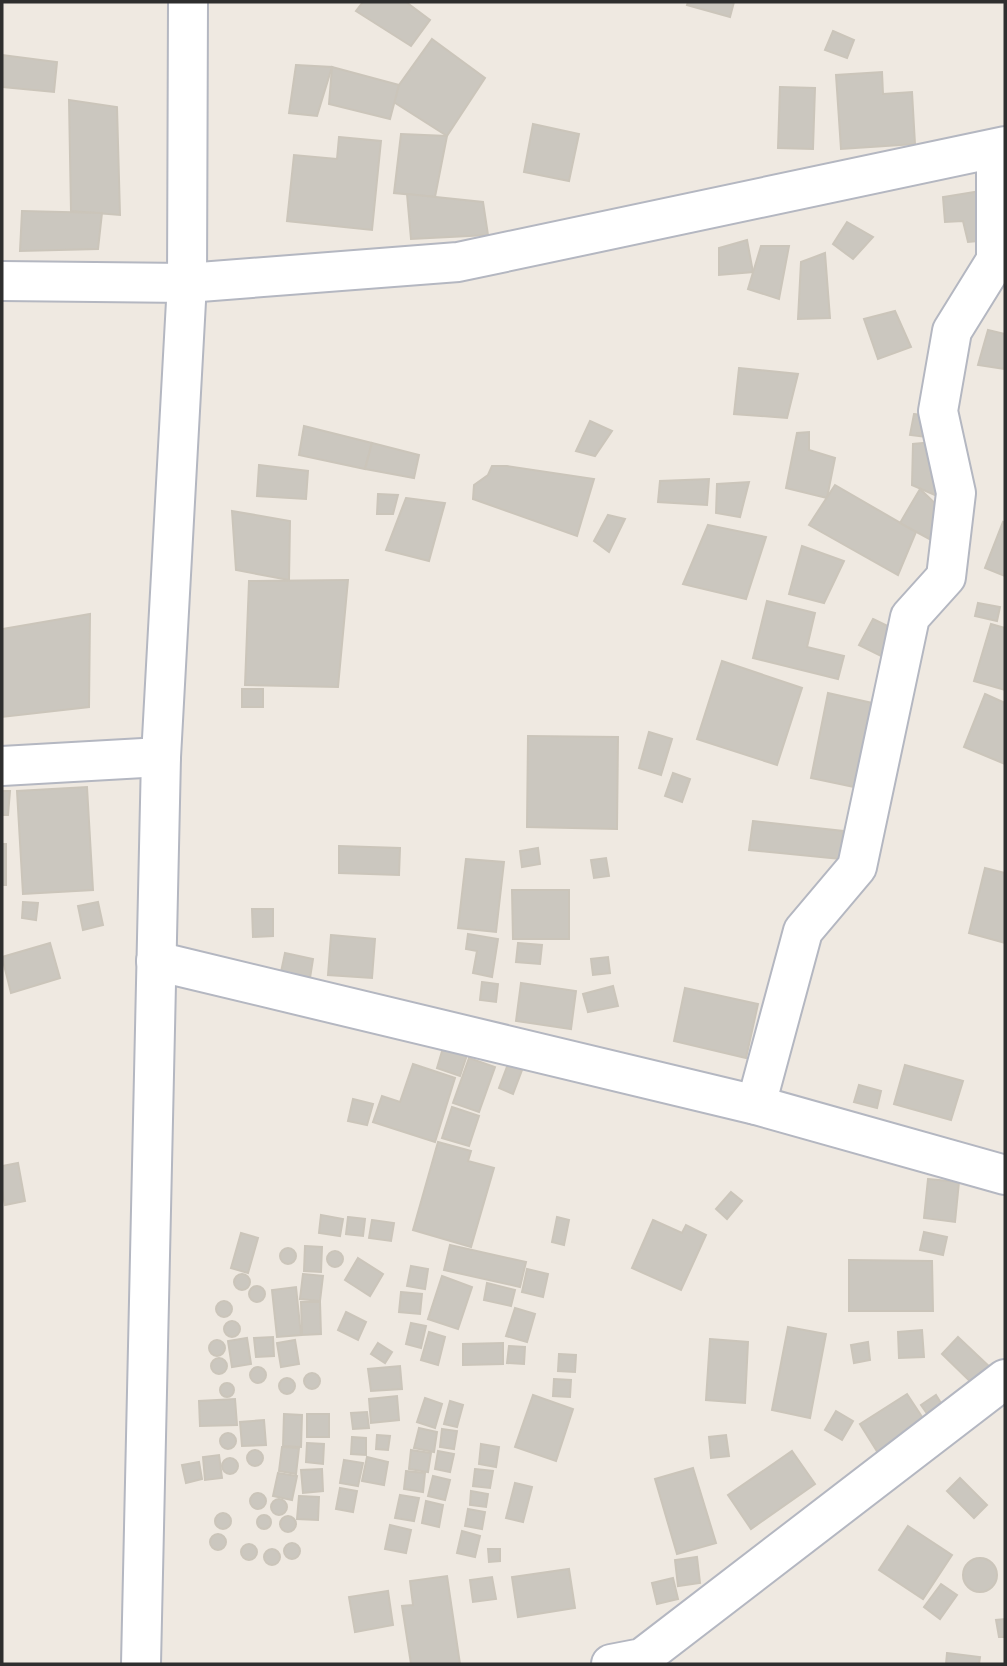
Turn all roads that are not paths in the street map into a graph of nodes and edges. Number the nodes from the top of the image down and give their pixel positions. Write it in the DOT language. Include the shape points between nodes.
graph roads {
  1 [pos="188,2"];
  2 [pos="1000,147"];
  3 [pos="2,281"];
  4 [pos="187,284"];
  5 [pos="161,757"];
  6 [pos="2,766"];
  7 [pos="156,961"];
  8 [pos="756,1105"];
  9 [pos="1005,1175"];
  10 [pos="1005,1379"];
  11 [pos="141,1664"];
  12 [pos="611,1664"];
  1 -- 4 [label="street"];
  2 -- 4 [label="street" via="458,262"];
  2 -- 8 [label="street" via="996,260 952,331 938,411 956,493 946,577 910,617 857,867 803,931"];
  3 -- 4 [label="street"];
  4 -- 5 [label="street"];
  5 -- 6 [label="street"];
  5 -- 7 [label="street"];
  7 -- 8 [label="street"];
  7 -- 11 [label="street"];
  8 -- 9 [label="street"];
  10 -- 12 [label="street" via="642,1658"];
}
